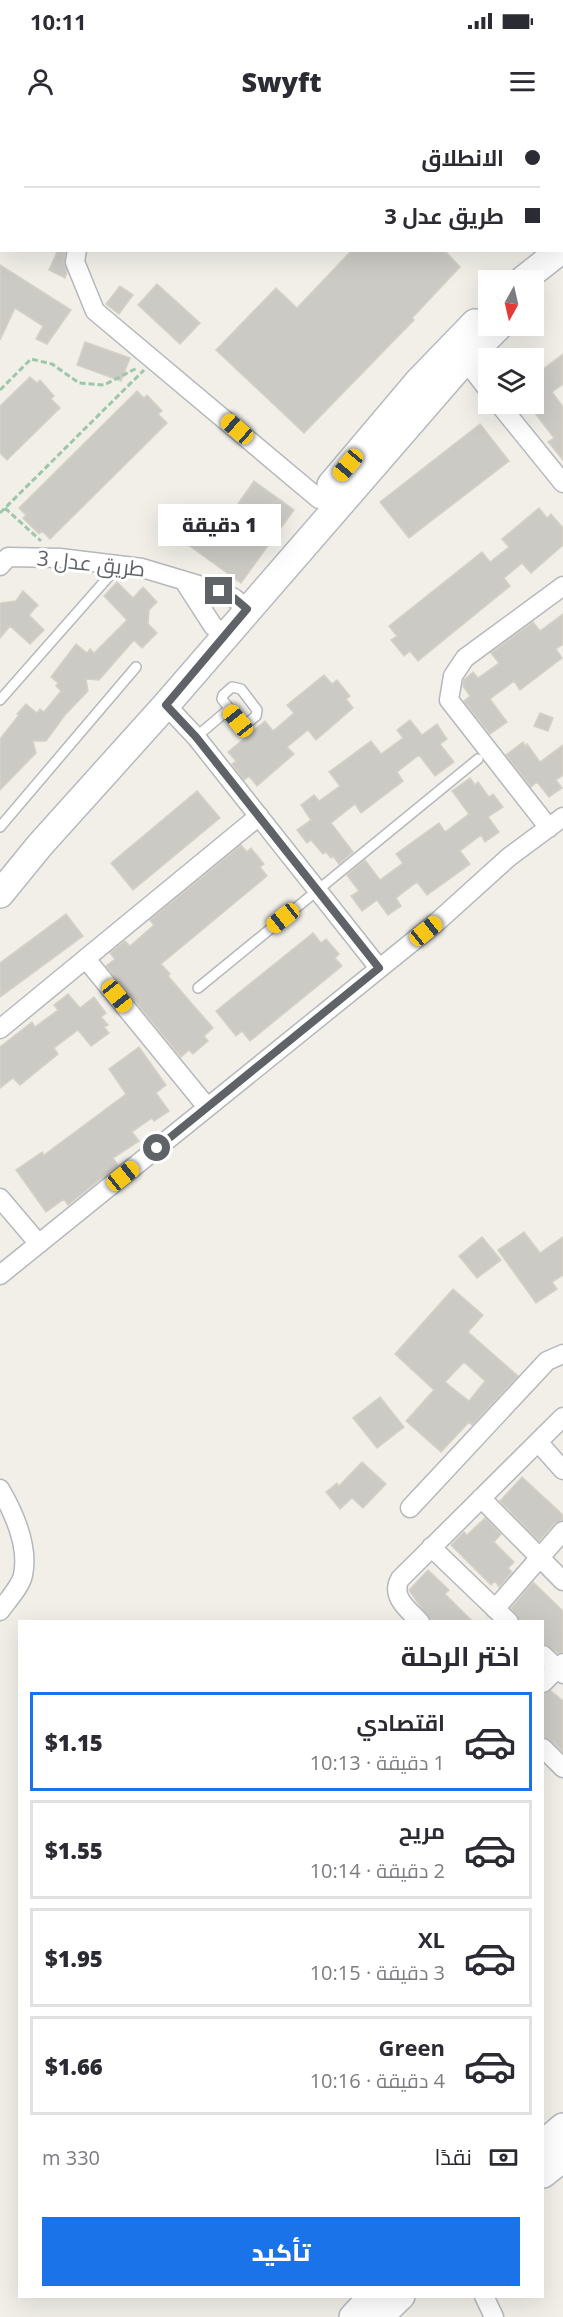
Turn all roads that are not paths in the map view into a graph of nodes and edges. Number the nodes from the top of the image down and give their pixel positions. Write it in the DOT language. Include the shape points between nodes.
graph roads {
  1 [pos="77,252"];
  2 [pos="558,252"];
  3 [pos="536,270"];
  4 [pos="563,270"];
  5 [pos="544,286"];
  6 [pos="478,321"];
  7 [pos="489,336"];
  8 [pos="465,360"];
  9 [pos="478,376"];
  10 [pos="508,414"];
  11 [pos="563,483"];
  12 [pos="320,499"];
  13 [pos="3,560"];
  14 [pos="120,564"];
  15 [pos="184,581"];
  16 [pos="563,586"];
  17 [pos="241,603"];
  18 [pos="219,631"];
  19 [pos="136,667"];
  20 [pos="0,700"];
  21 [pos="166,705"];
  22 [pos="229,710"];
  23 [pos="196,737"];
  24 [pos="478,759"];
  25 [pos="259,816"];
  26 [pos="556,822"];
  27 [pos="0,826"];
  28 [pos="0,866"];
  29 [pos="317,891"];
  30 [pos="0,894"];
  31 [pos="86,959"];
  32 [pos="379,968"];
  33 [pos="198,988"];
  34 [pos="0,1029"];
  35 [pos="207,1107"];
  36 [pos="0,1198"];
  37 [pos="39,1244"];
  38 [pos="0,1275"];
  39 [pos="563,1354"];
  40 [pos="563,1417"];
  41 [pos="538,1442"];
  42 [pos="563,1470"];
  43 [pos="0,1489"];
  44 [pos="482,1498"];
  45 [pos="410,1508"];
  46 [pos="563,1531"];
  47 [pos="432,1547"];
  48 [pos="539,1556"];
  49 [pos="563,1581"];
  50 [pos="495,1609"];
  51 [pos="0,1611"];
  52 [pos="418,1620"];
  53 [pos="507,1620"];
  54 [pos="544,1655"];
  55 [pos="561,1668"];
  56 [pos="544,1682"];
  57 [pos="544,1749"];
  58 [pos="563,1768"];
  59 [pos="563,2127"];
  60 [pos="544,2143"];
  61 [pos="563,2158"];
  62 [pos="544,2173"];
  63 [pos="371,2298"];
  64 [pos="398,2298"];
  65 [pos="485,2298"];
  66 [pos="353,2317"];
  67 [pos="379,2317"];
  68 [pos="494,2317"];
  1 -- 12 [label="street" via="75,262 95,311"];
  2 -- 3 [label="main road"];
  4 -- 5 [label="main road"];
  6 -- 12 [label="main road" via="418,382"];
  7 -- 8 [label="main road"];
  8 -- 9 [label="street"];
  8 -- 17 [label="main road"];
  10 -- 11 [label="street"];
  12 -- 17 [label="main road"];
  13 -- 14 [label="street, طريق عدل 3" via="60,558"];
  14 -- 15 [label="street, طريق عدل 3"];
  14 -- 20 [label="lane"];
  15 -- 17 [label="street, طريق عدل 3"];
  15 -- 18 [label="street"];
  16 -- 26 [label="street" via="465,658 453,676 449,700"];
  17 -- 18 [label="main road"];
  18 -- 21 [label="main road"];
  18 -- 28 [label="main road"];
  19 -- 27 [label="lane"];
  21 -- 23 [label="street"];
  21 -- 30 [label="main road"];
  22 -- 23 [label="lane"];
  23 -- 25 [label="street"];
  24 -- 29 [label="lane"];
  25 -- 29 [label="street"];
  25 -- 31 [label="street"];
  26 -- 32 [label="street"];
  29 -- 32 [label="street"];
  29 -- 33 [label="lane"];
  31 -- 34 [label="street"];
  31 -- 35 [label="street"];
  32 -- 35 [label="street"];
  35 -- 37 [label="street"];
  36 -- 37 [label="street"];
  37 -- 38 [label="street"];
  39 -- 45 [label="street" via="547,1361"];
  40 -- 41 [label="street"];
  41 -- 42 [label="street"];
  41 -- 44 [label="street"];
  43 -- 51 [label="street" via="14,1513 23,1576"];
  44 -- 47 [label="street"];
  44 -- 48 [label="street"];
  46 -- 48 [label="street"];
  47 -- 50 [label="street"];
  47 -- 52 [label="street" via="396,1588 400,1601"];
  48 -- 49 [label="street"];
  48 -- 50 [label="street"];
  50 -- 53 [label="street"];
  54 -- 55 [label="street"];
  55 -- 56 [label="street"];
  57 -- 58 [label="street"];
  59 -- 60 [label="main road"];
  61 -- 62 [label="main road"];
  63 -- 66 [label="main road"];
  64 -- 67 [label="main road"];
  65 -- 68 [label="street"];
}
